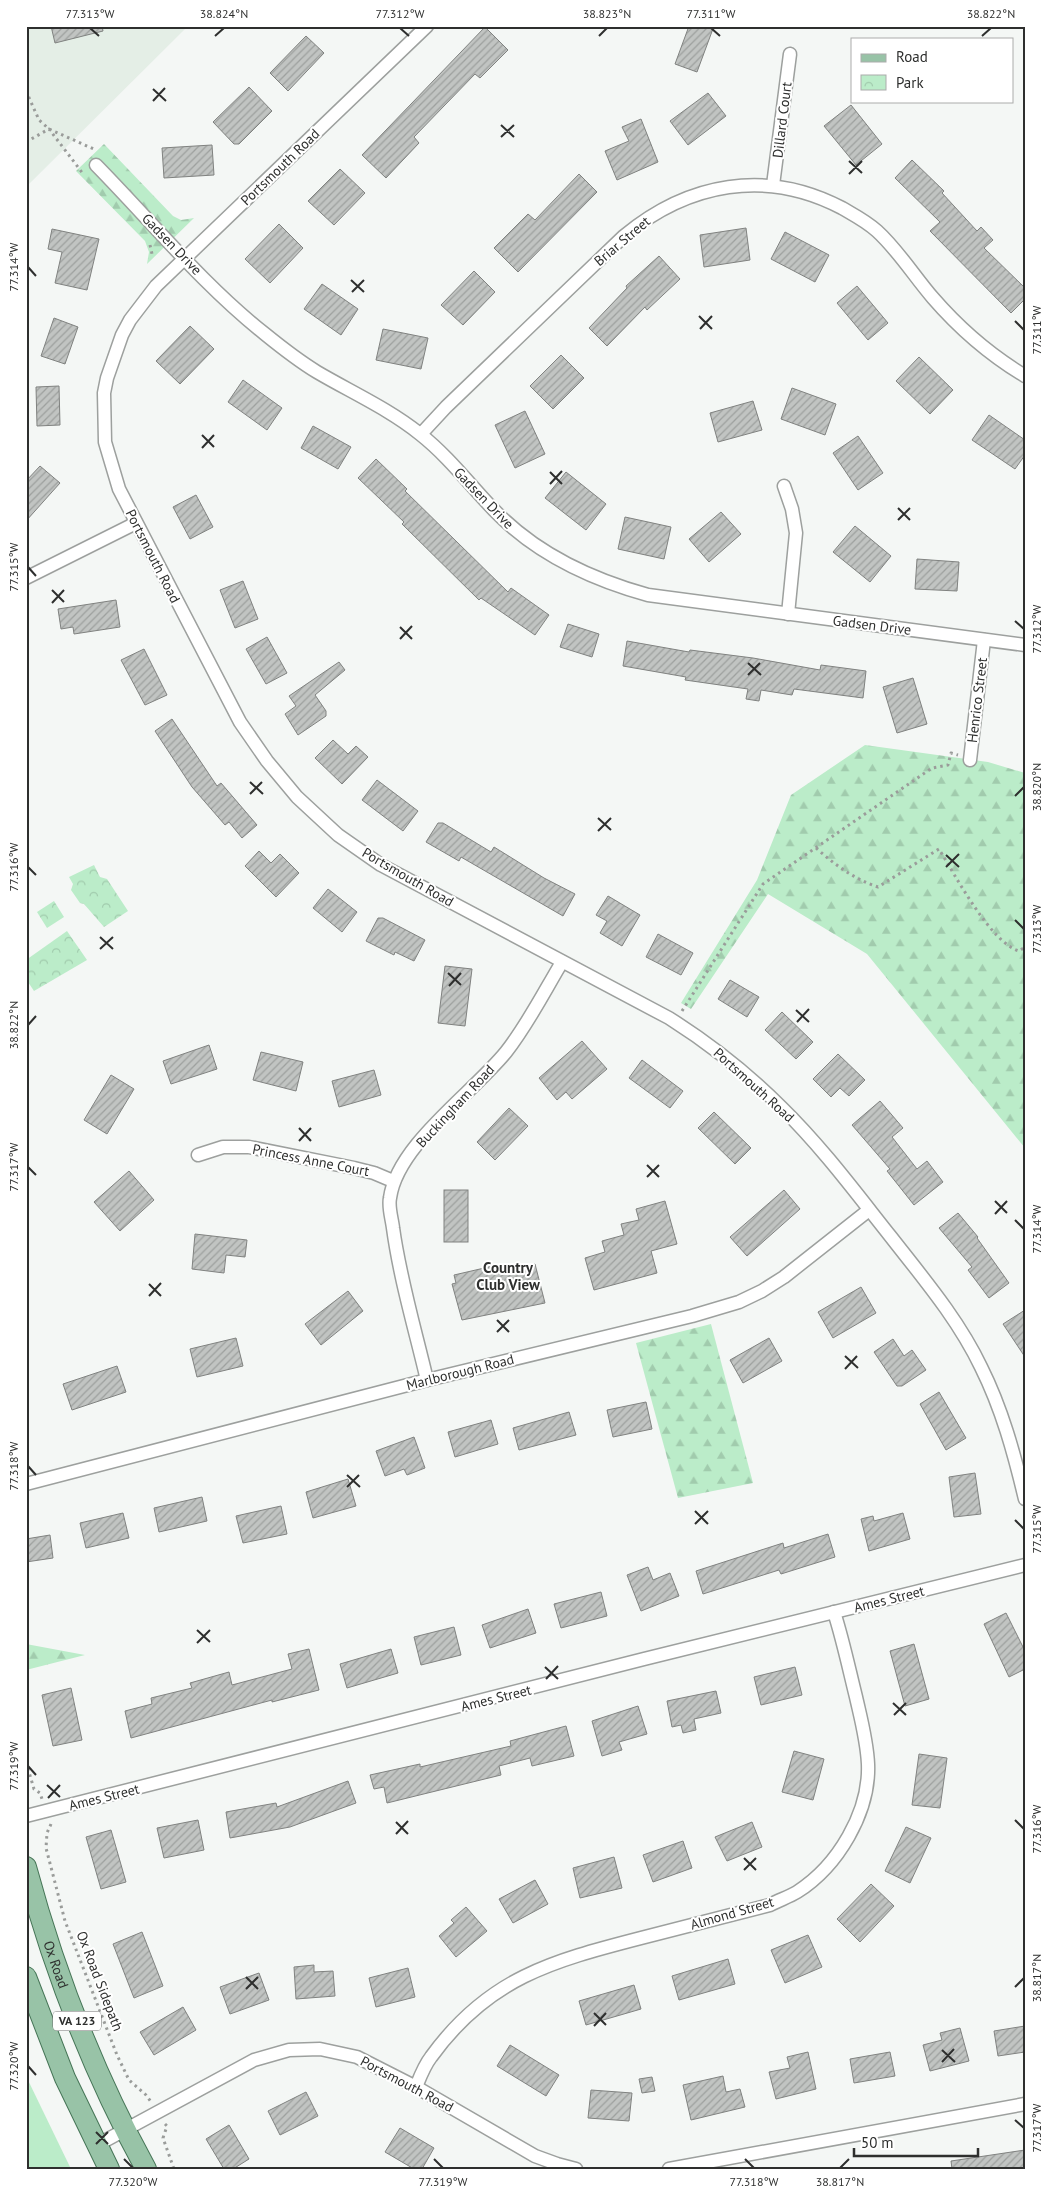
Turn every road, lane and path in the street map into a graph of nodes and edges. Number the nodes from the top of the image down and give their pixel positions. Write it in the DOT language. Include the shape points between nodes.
graph roads {
  1 [pos="426,26"];
  2 [pos="790,54"];
  3 [pos="26,91"];
  4 [pos="99,168"];
  5 [pos="774,185"];
  6 [pos="186,259"];
  7 [pos="1025,376"];
  8 [pos="421,434"];
  9 [pos="784,486"];
  10 [pos="136,523"];
  11 [pos="26,578"];
  12 [pos="788,614"];
  13 [pos="984,640"];
  14 [pos="1025,645"];
  15 [pos="970,760"];
  16 [pos="816,848"];
  17 [pos="1025,947"];
  18 [pos="562,962"];
  19 [pos="675,1022"];
  20 [pos="198,1155"];
  21 [pos="394,1181"];
  22 [pos="869,1210"];
  23 [pos="427,1380"];
  24 [pos="26,1484"];
  25 [pos="1025,1499"];
  26 [pos="1025,1565"];
  27 [pos="834,1612"];
  28 [pos="26,1762"];
  29 [pos="46,1811"];
  30 [pos="26,1816"];
  31 [pos="26,1867"];
  32 [pos="26,1977"];
  33 [pos="416,2087"];
  34 [pos="1025,2104"];
  35 [pos="158,2113"];
  36 [pos="125,2130"];
  37 [pos="97,2144"];
  38 [pos="109,2169"];
  39 [pos="146,2169"];
  40 [pos="174,2169"];
  41 [pos="576,2169"];
  42 [pos="669,2169"];
  1 -- 6 [label="street, Portsmouth Road"];
  2 -- 5 [label="street, Dillard Court"];
  3 -- 4 [label="path" via="39,120 49,129 107,155"];
  4 -- 6 [label="street, Gadsen Drive"];
  5 -- 7 [label="street, Briar Street" via="826,200 865,221 966,333"];
  5 -- 8 [label="street, Briar Street" via="726,187 699,193 670,204 640,222"];
  6 -- 8 [label="street, Gadsen Drive" via="264,333 314,370"];
  6 -- 10 [label="street, Portsmouth Road" via="156,286 130,320 122,335 104,393 109,457 119,489"];
  8 -- 12 [label="street, Gadsen Drive" via="514,529 580,572 648,595"];
  9 -- 12 [label="street" via="796,533"];
  10 -- 11 [label="street"];
  10 -- 18 [label="street, Portsmouth Road" via="240,722 297,797 338,835 381,865"];
  12 -- 13 [label="street, Gadsen Drive"];
  13 -- 14 [label="street, Gadsen Drive"];
  13 -- 15 [label="street, Henrico Street"];
  15 -- 16 [label="path" via="951,753 948,764 932,768"];
  16 -- 17 [label="path" via="834,864 878,887 939,849 996,936 1010,948 1018,951"];
  16 -- 19 [label="path" via="763,884"];
  18 -- 19 [label="street, Portsmouth Road"];
  18 -- 21 [label="street, Buckingham Road" via="506,1051 426,1134"];
  19 -- 22 [label="street, Portsmouth Road" via="740,1069 782,1108"];
  20 -- 21 [label="street, Princess Anne Court" via="223,1148 249,1147 354,1168"];
  21 -- 23 [label="street, Buckingham Road" via="389,1200 396,1245"];
  22 -- 23 [label="street, Marlborough Road" via="784,1277 739,1302"];
  22 -- 25 [label="street, Portsmouth Road" via="937,1295 981,1365 1010,1440"];
  23 -- 24 [label="street, Marlborough Road"];
  26 -- 27 [label="street, Ames Street"];
  27 -- 29 [label="street, Ames Street"];
  27 -- 33 [label="street, Almond Street" via="866,1737 868,1766 863,1802 850,1834 831,1862 797,1892 770,1904 579,1954 523,1976 491,1995 464,2017 430,2058"];
  28 -- 29 [label="path, Ox Road Sidepath" via="34,1789 40,1793"];
  29 -- 30 [label="street, Ames Street"];
  29 -- 35 [label="path, Ox Road Sidepath" via="51,1825 46,1848 65,1921 103,2024 129,2080 146,2095"];
  31 -- 36 [label="main road, Ox Road / VA 123" via="80,2030"];
  32 -- 37 [label="main road, VA 123" via="65,2078"];
  33 -- 35 [label="street, Portsmouth Road" via="357,2057 320,2049 289,2050 254,2060"];
  33 -- 41 [label="street, Portsmouth Road" via="535,2156"];
  34 -- 42 [label="street"];
  35 -- 36 [label="street, Portsmouth Road"];
  35 -- 40 [label="path, Ox Road Sidepath" via="166,2126 163,2138"];
  36 -- 37 [label="street, Portsmouth Road"];
  36 -- 39 [label="main road, Ox Road / VA 123"];
  37 -- 38 [label="main road, VA 123"];
}
